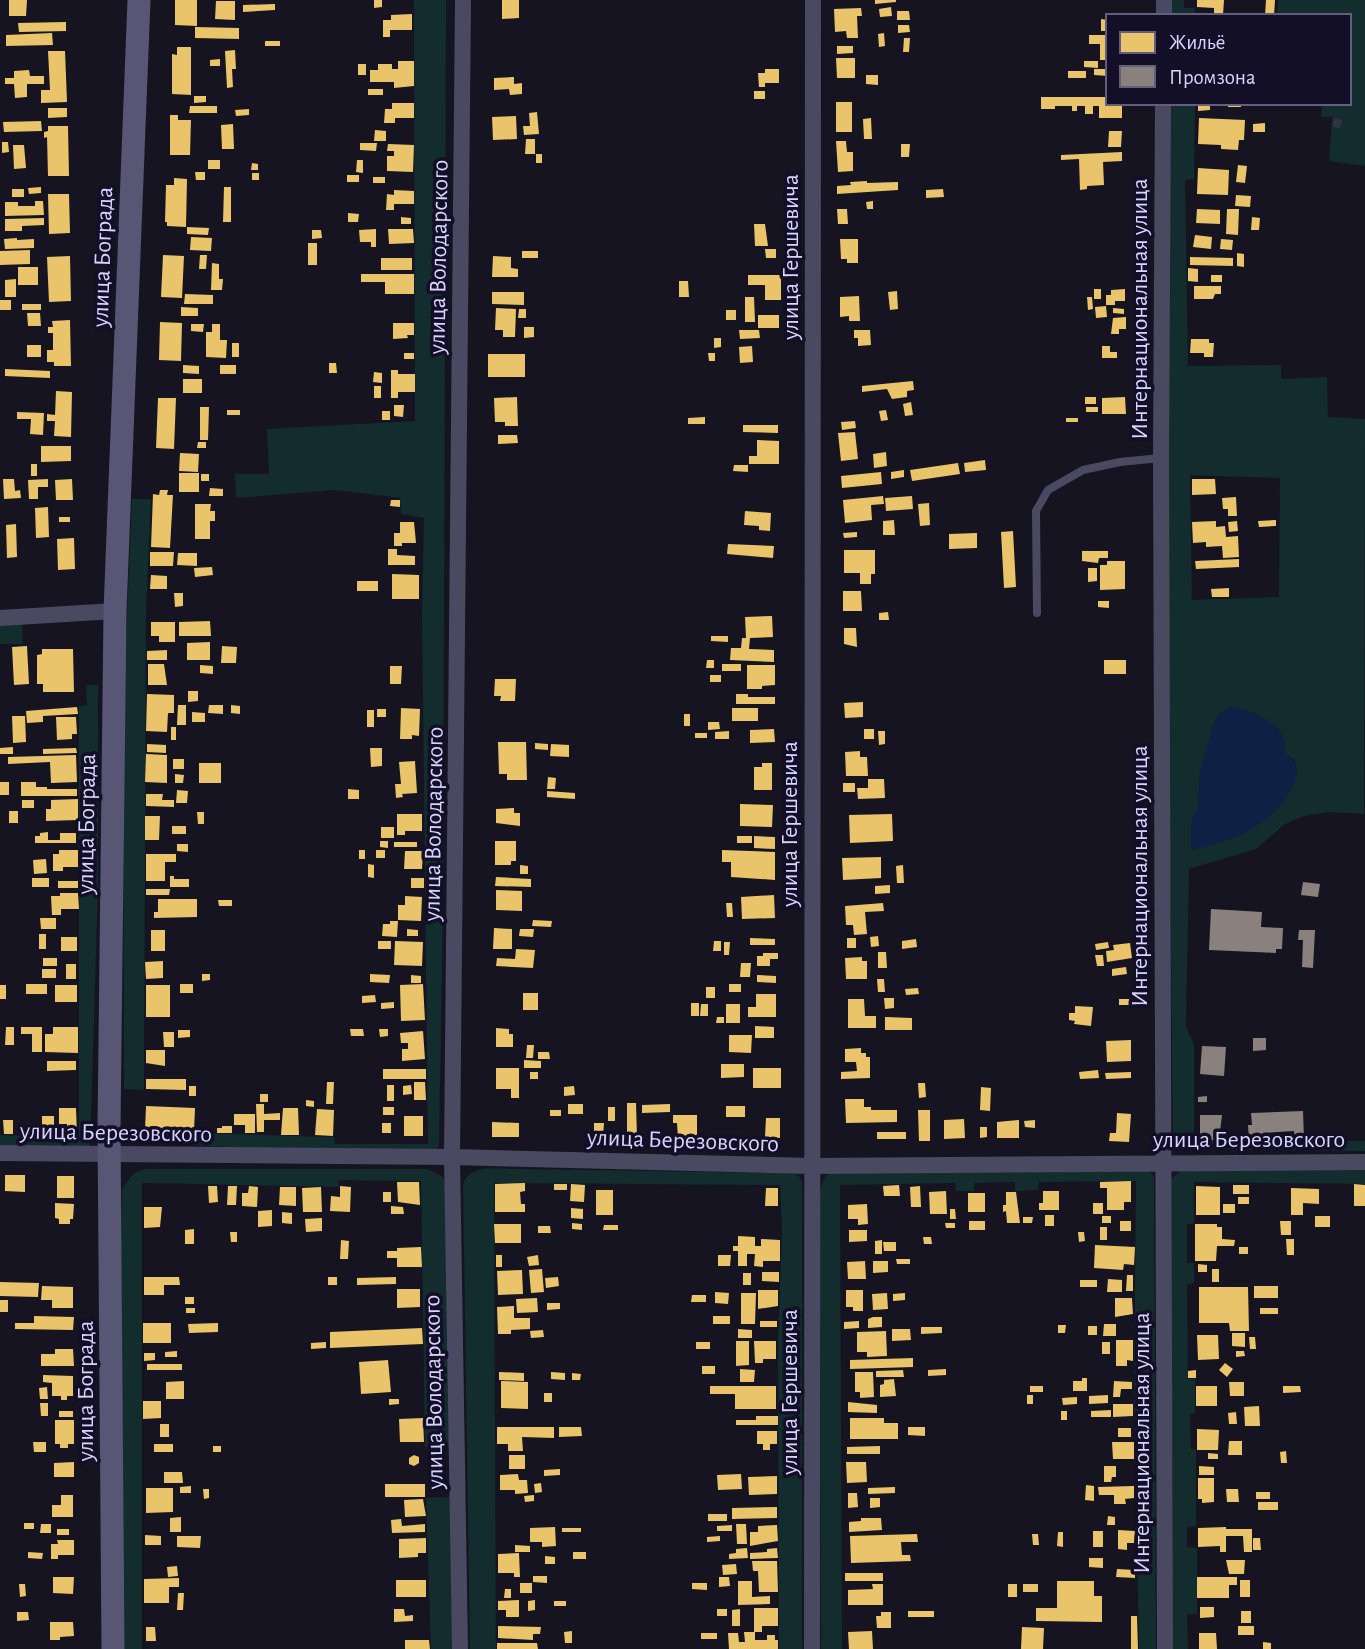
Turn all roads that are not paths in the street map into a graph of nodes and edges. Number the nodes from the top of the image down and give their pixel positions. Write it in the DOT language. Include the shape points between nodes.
graph roads {
  1 [pos="139,0"];
  2 [pos="463,0"];
  3 [pos="813,0"];
  4 [pos="1163,105"];
  5 [pos="1161,458"];
  6 [pos="115,611"];
  7 [pos="1037,613"];
  8 [pos="0,618"];
  9 [pos="0,1153"];
  10 [pos="110,1155"];
  11 [pos="452,1157"];
  12 [pos="1162,1162"];
  13 [pos="1365,1162"];
  14 [pos="811,1166"];
  15 [pos="113,1649"];
  16 [pos="460,1649"];
  17 [pos="812,1649"];
  18 [pos="1165,1649"];
  1 -- 6 [label="street, улица Бограда"];
  2 -- 11 [label="street, улица Володарского"];
  3 -- 14 [label="street, улица Гершевича"];
  4 -- 5 [label="street, Интернациональная улица"];
  5 -- 7 [label="lane" via="1083,470 1048,489 1037,511"];
  5 -- 12 [label="street, Интернациональная улица"];
  6 -- 8 [label="street"];
  6 -- 10 [label="street, улица Бограда"];
  9 -- 10 [label="street, улица Березовского"];
  10 -- 11 [label="street, улица Березовского"];
  10 -- 15 [label="street, улица Бограда"];
  11 -- 14 [label="street, улица Березовского"];
  11 -- 16 [label="street, улица Володарского"];
  12 -- 13 [label="street, улица Березовского"];
  12 -- 14 [label="street, улица Березовского"];
  12 -- 18 [label="street, Интернациональная улица"];
  14 -- 17 [label="street, улица Гершевича"];
}
